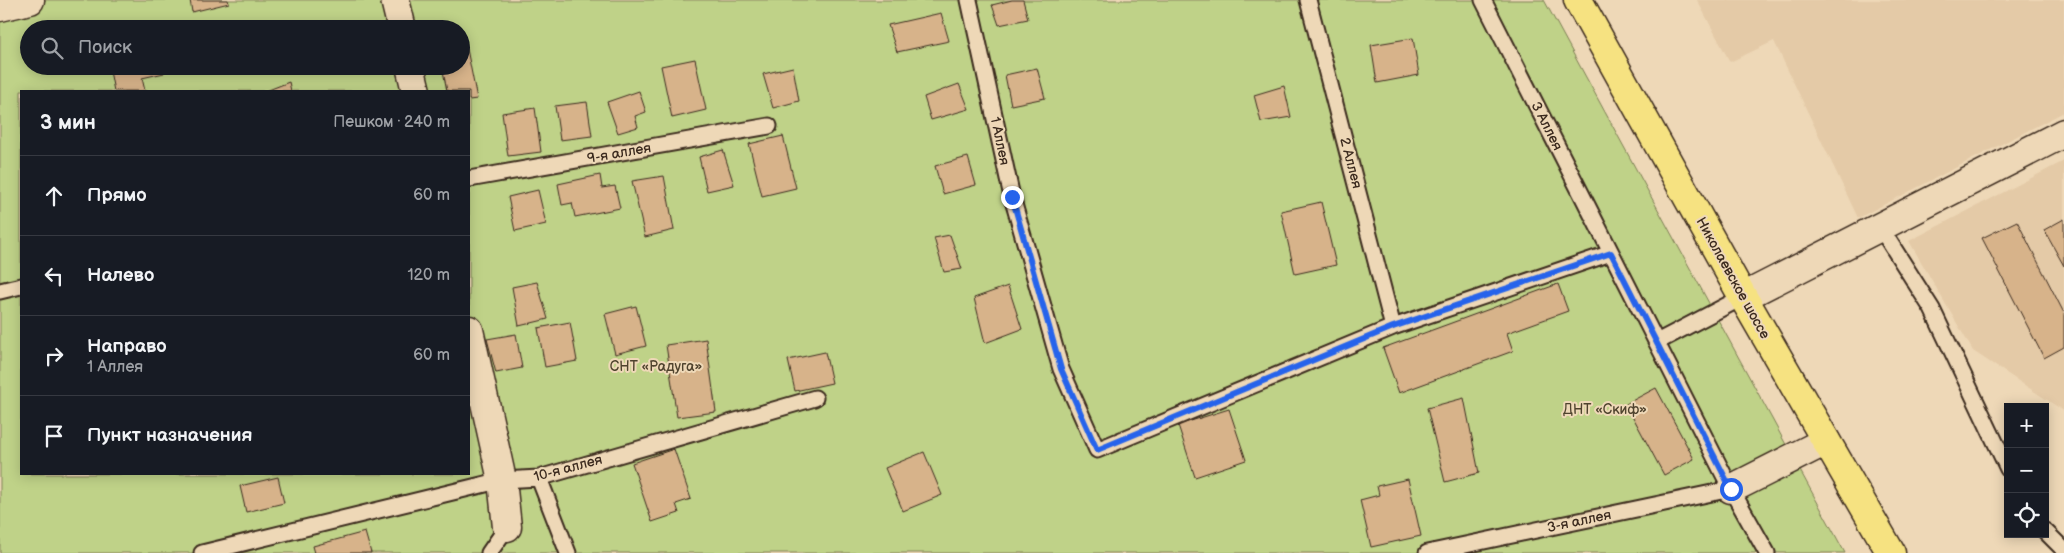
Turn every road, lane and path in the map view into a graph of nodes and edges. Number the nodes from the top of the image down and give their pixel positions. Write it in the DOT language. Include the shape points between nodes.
graph roads {
  1 [pos="30,0"];
  2 [pos="395,0"];
  3 [pos="969,0"];
  4 [pos="1308,0"];
  5 [pos="1483,0"];
  6 [pos="1578,0"];
  7 [pos="0,8"];
  8 [pos="400,20"];
  9 [pos="412,75"];
  10 [pos="416,90"];
  11 [pos="769,126"];
  12 [pos="2064,133"];
  13 [pos="470,179"];
  14 [pos="1880,227"];
  15 [pos="1611,253"];
  16 [pos="20,286"];
  17 [pos="0,291"];
  18 [pos="1743,297"];
  19 [pos="1393,327"];
  20 [pos="470,335"];
  21 [pos="1656,342"];
  22 [pos="815,398"];
  23 [pos="1826,441"];
  24 [pos="2004,461"];
  25 [pos="539,478"];
  26 [pos="502,480"];
  27 [pos="1731,489"];
  28 [pos="507,526"];
  29 [pos="2049,535"];
  30 [pos="2064,550"];
  31 [pos="202,553"];
  32 [pos="489,553"];
  33 [pos="568,553"];
  34 [pos="1427,553"];
  35 [pos="1767,553"];
  36 [pos="1891,553"];
  1 -- 7 [label="street"];
  2 -- 8 [label="street"];
  3 -- 19 [label="lane, 1 Аллея" via="1012,197 1061,369 1097,450"];
  4 -- 19 [label="lane, 2 Аллея"];
  5 -- 15 [label="lane, 3 Аллея"];
  6 -- 18 [label="main road, Николаевское шоссе"];
  9 -- 10 [label="street"];
  11 -- 13 [label="lane, 9-я аллея"];
  12 -- 14 [label="street"];
  14 -- 18 [label="street"];
  14 -- 24 [label="lane" via="1932,309"];
  15 -- 19 [label="lane"];
  15 -- 21 [label="lane, 3 Аллея"];
  16 -- 17 [label="lane"];
  18 -- 21 [label="lane"];
  18 -- 23 [label="main road, Николаевское шоссе"];
  20 -- 26 [label="street"];
  21 -- 27 [label="lane, 3 Аллея"];
  22 -- 25 [label="lane, 10-я аллея"];
  23 -- 27 [label="street"];
  23 -- 36 [label="main road, Николаевское шоссе"];
  25 -- 26 [label="lane, 10-я аллея"];
  25 -- 33 [label="lane"];
  26 -- 28 [label="street"];
  26 -- 31 [label="lane, 10-я аллея"];
  27 -- 34 [label="lane, 3-я аллея"];
  27 -- 35 [label="lane, 3 Аллея"];
  28 -- 32 [label="lane"];
  29 -- 30 [label="lane"];
}
